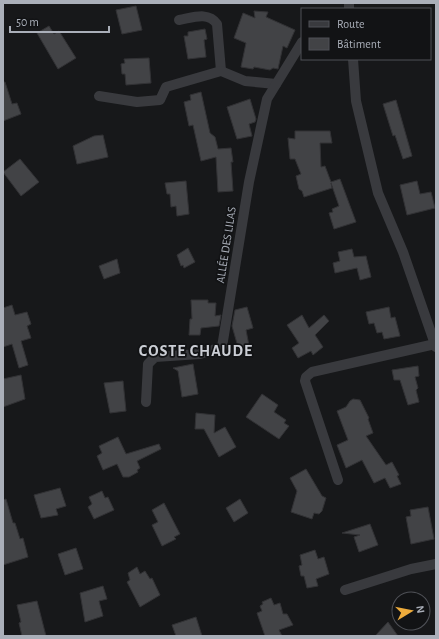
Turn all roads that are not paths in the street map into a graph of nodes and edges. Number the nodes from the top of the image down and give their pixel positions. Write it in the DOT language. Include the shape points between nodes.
graph roads {
  1 [pos="179,20"];
  2 [pos="301,44"];
  3 [pos="353,60"];
  4 [pos="221,71"];
  5 [pos="276,84"];
  6 [pos="99,96"];
  7 [pos="436,346"];
  8 [pos="146,402"];
  9 [pos="338,480"];
  10 [pos="436,564"];
  11 [pos="345,590"];
  1 -- 4 [label="street" via="208,16 213,19 217,24"];
  2 -- 5 [label="street, ALLÉE DES LILAS"];
  3 -- 7 [label="street" via="356,101 378,193"];
  4 -- 5 [label="street" via="245,81"];
  4 -- 6 [label="street" via="166,87 160,100 137,102"];
  5 -- 8 [label="street, ALLÉE DES LILAS" via="267,99 249,182 222,347 200,354 155,357 148,364"];
  7 -- 9 [label="street" via="312,372 306,377 305,381"];
  10 -- 11 [label="street"];
}
